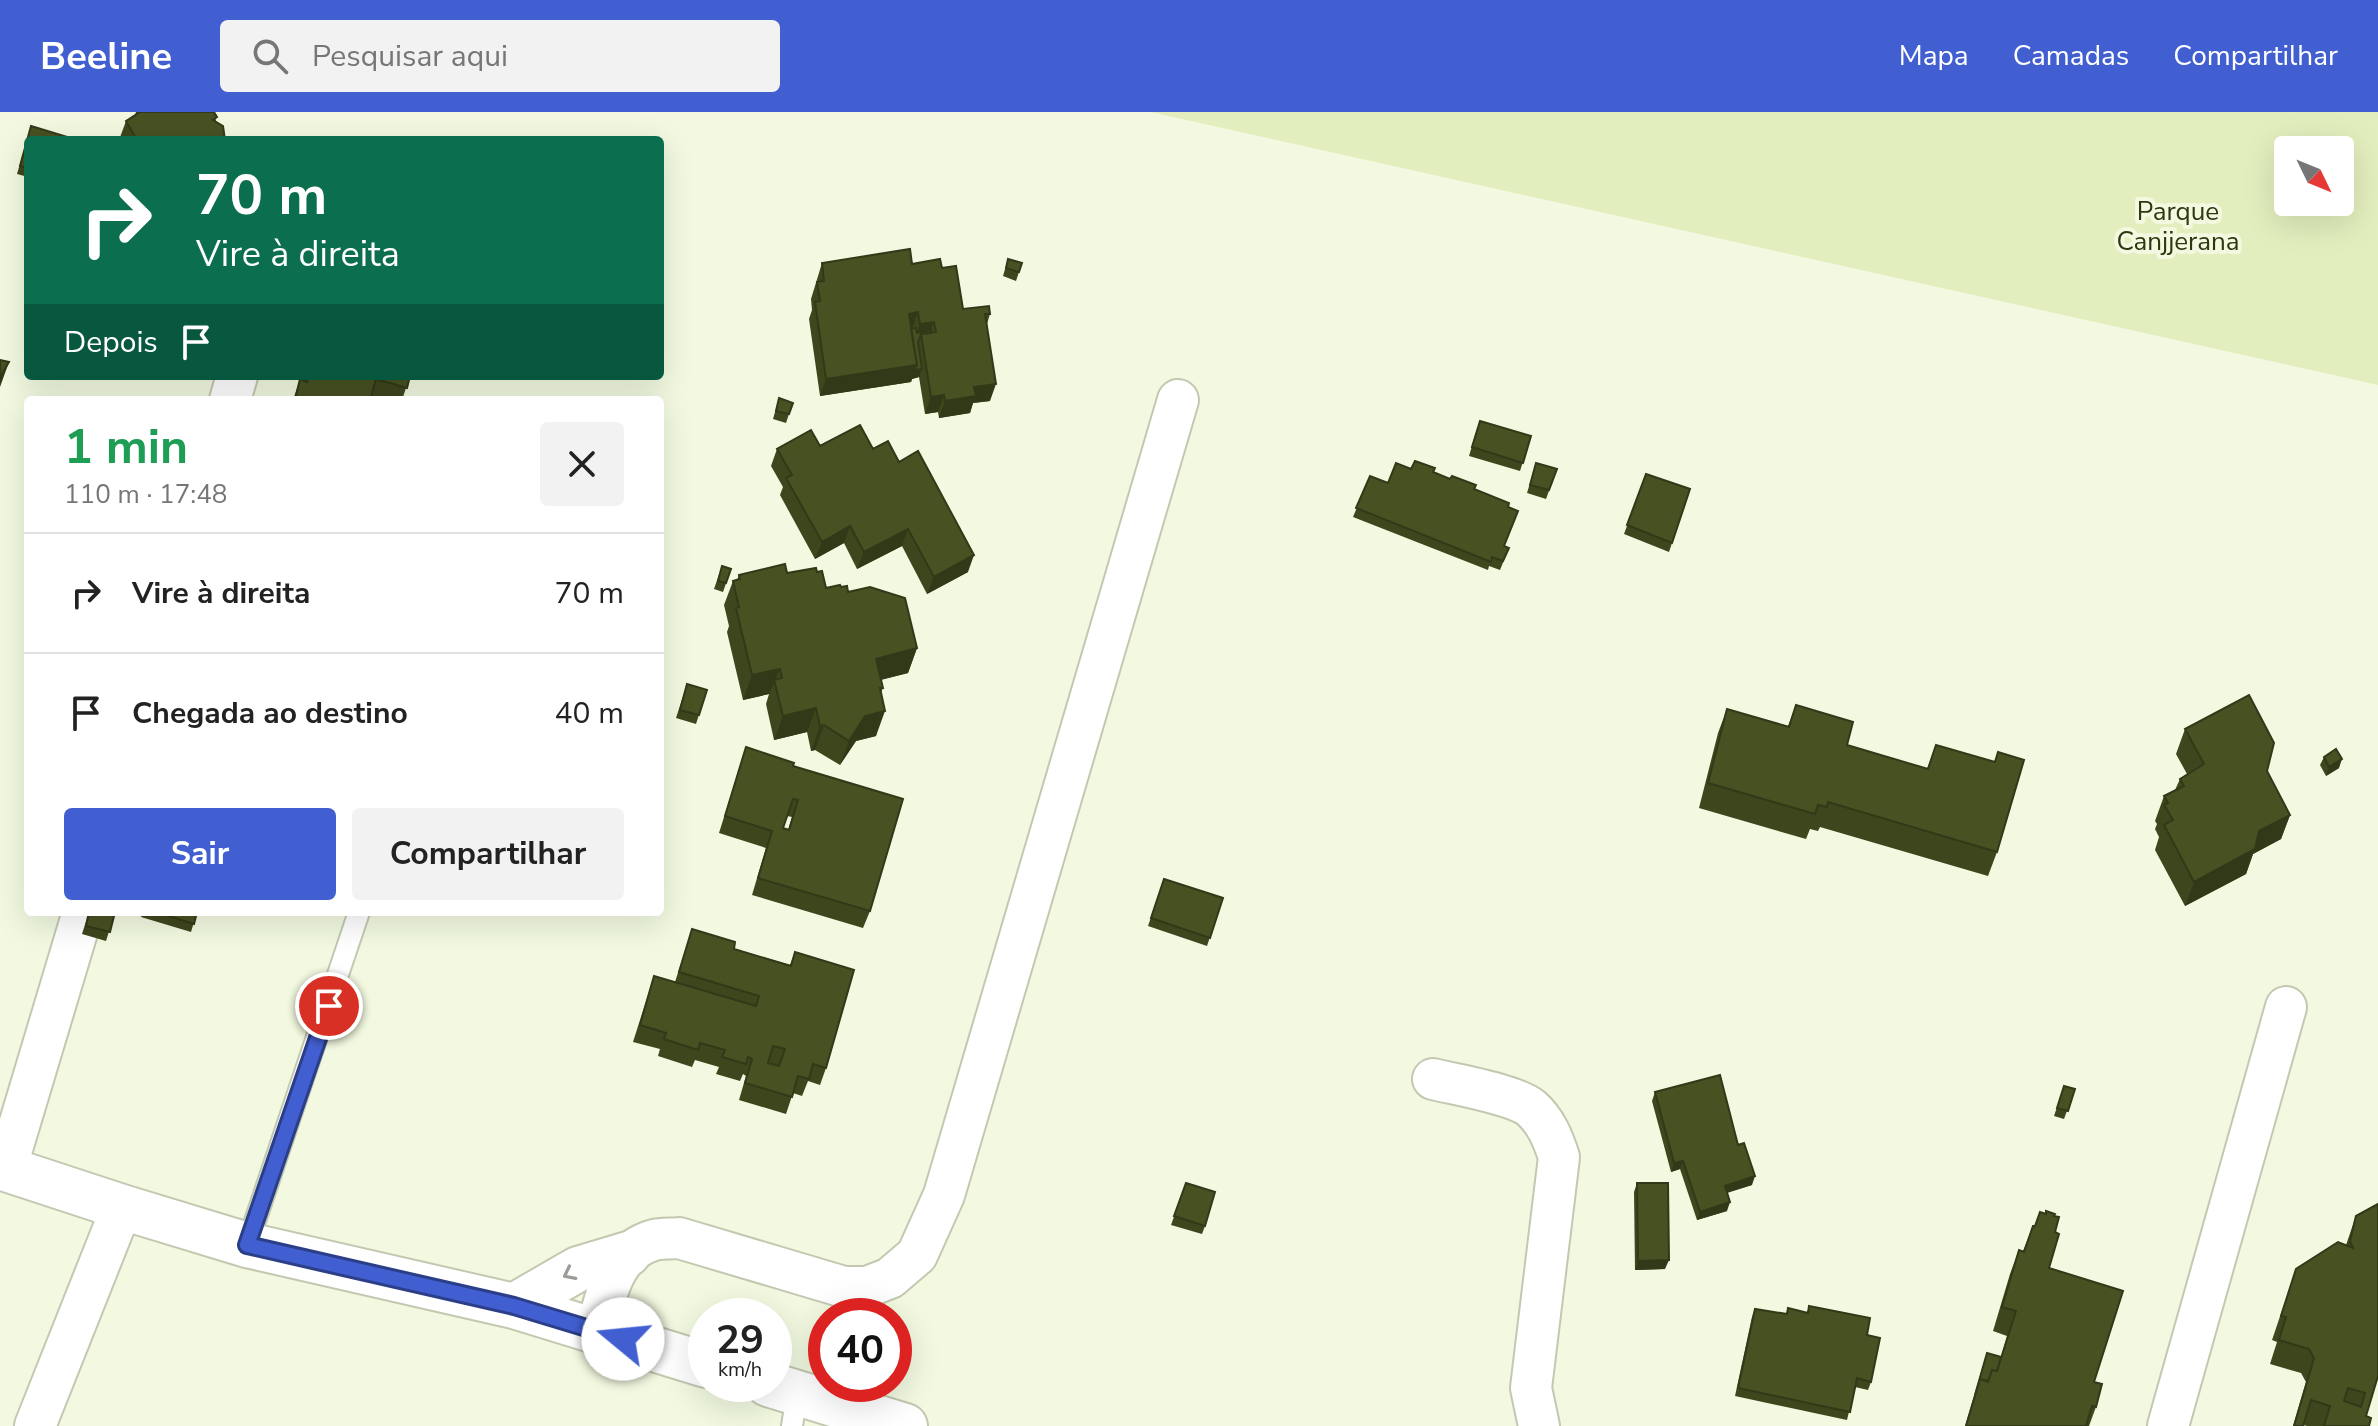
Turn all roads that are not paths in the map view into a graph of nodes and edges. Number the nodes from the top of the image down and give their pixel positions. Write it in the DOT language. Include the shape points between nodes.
graph roads {
  1 [pos="1178,400"];
  2 [pos="82,916"];
  3 [pos="358,916"];
  4 [pos="2286,1007"];
  5 [pos="1433,1079"];
  6 [pos="3,1168"];
  7 [pos="122,1207"];
  8 [pos="247,1245"];
  9 [pos="628,1254"];
  10 [pos="514,1306"];
  11 [pos="596,1331"];
  12 [pos="688,1359"];
  13 [pos="791,1402"];
  14 [pos="35,1426"];
  15 [pos="905,1426"];
  16 [pos="1539,1426"];
  17 [pos="2168,1426"];
  1 -- 9 [label="street" via="944,1195 917,1255 890,1278 867,1287 844,1287 679,1238 652,1241"];
  2 -- 6 [label="street"];
  3 -- 8 [label="lane"];
  4 -- 17 [label="street"];
  5 -- 16 [label="street" via="1530,1107 1551,1132 1559,1157 1531,1388"];
  6 -- 7 [label="street"];
  7 -- 8 [label="street"];
  7 -- 14 [label="street"];
  8 -- 10 [label="street"];
  9 -- 10 [label="street, one-way" via="578,1269"];
  9 -- 11 [label="street" via="612,1277"];
  10 -- 11 [label="street"];
  11 -- 12 [label="street"];
  13 -- 15 [label="street"];
}
